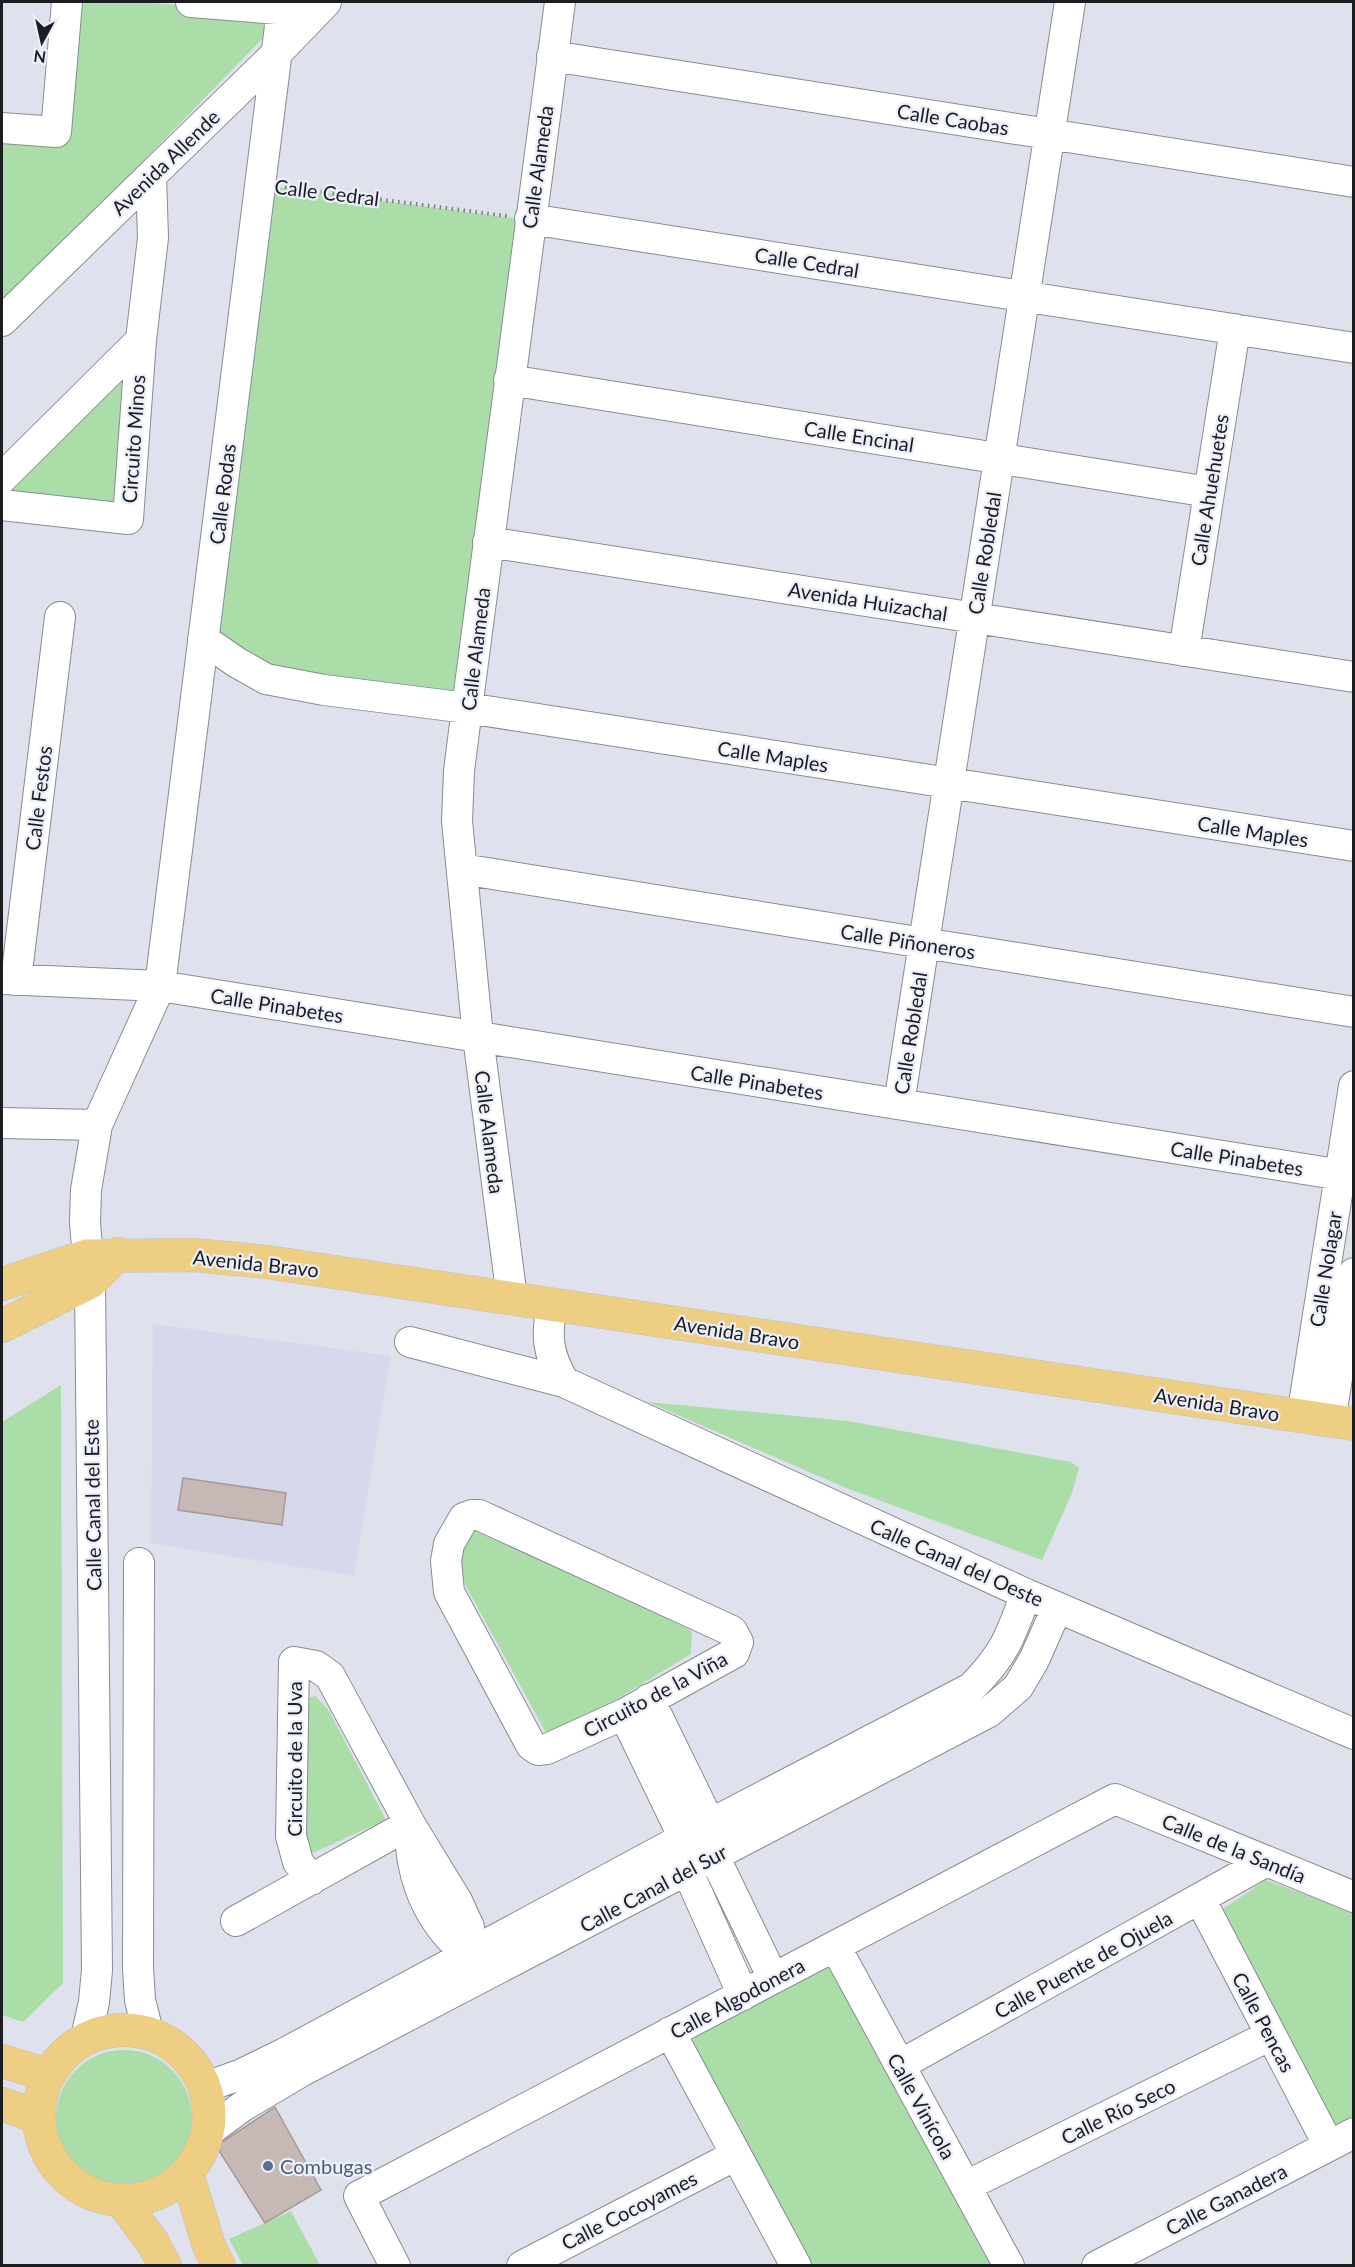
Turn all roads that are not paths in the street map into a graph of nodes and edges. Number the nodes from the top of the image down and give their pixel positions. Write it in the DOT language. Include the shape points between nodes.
graph roads {
  1 [pos="67,2"];
  2 [pos="192,2"];
  3 [pos="560,2"];
  4 [pos="1070,2"];
  5 [pos="283,6"];
  6 [pos="320,7"];
  7 [pos="276,54"];
  8 [pos="552,56"];
  9 [pos="2,128"];
  10 [pos="1049,134"];
  11 [pos="151,176"];
  12 [pos="1353,182"];
  13 [pos="530,219"];
  14 [pos="1024,296"];
  15 [pos="2,321"];
  16 [pos="1235,329"];
  17 [pos="141,340"];
  18 [pos="1353,348"];
  19 [pos="509,380"];
  20 [pos="999,459"];
  21 [pos="2,478"];
  22 [pos="1209,492"];
  23 [pos="2,505"];
  24 [pos="488,542"];
  25 [pos="60,617"];
  26 [pos="974,618"];
  27 [pos="203,639"];
  28 [pos="1184,651"];
  29 [pos="1353,678"];
  30 [pos="467,708"];
  31 [pos="949,783"];
  32 [pos="1353,846"];
  33 [pos="462,869"];
  34 [pos="924,943"];
  35 [pos="9,979"];
  36 [pos="160,987"];
  37 [pos="1353,1012"];
  38 [pos="478,1037"];
  39 [pos="1353,1086"];
  40 [pos="899,1104"];
  41 [pos="2,1123"];
  42 [pos="97,1125"];
  43 [pos="1347,1176"];
  44 [pos="99,1264"];
  45 [pos="1353,1273"];
  46 [pos="2,1284"];
  47 [pos="512,1298"];
  48 [pos="553,1304"];
  49 [pos="2,1326"];
  50 [pos="1338,1326"];
  51 [pos="410,1342"];
  52 [pos="564,1382"];
  53 [pos="1328,1421"];
  54 [pos="139,1563"];
  55 [pos="1026,1594"];
  56 [pos="1057,1608"];
  57 [pos="649,1699"];
  58 [pos="624,1714"];
  59 [pos="1353,1734"];
  60 [pos="1115,1799"];
  61 [pos="410,1824"];
  62 [pos="710,1824"];
  63 [pos="684,1838"];
  64 [pos="714,1856"];
  65 [pos="1265,1862"];
  66 [pos="687,1870"];
  67 [pos="310,1880"];
  68 [pos="1353,1896"];
  69 [pos="1200,1899"];
  70 [pos="236,1921"];
  71 [pos="835,1946"];
  72 [pos="476,1965"];
  73 [pos="773,1978"];
  74 [pos="742,1995"];
  75 [pos="148,2032"];
  76 [pos="670,2032"];
  77 [pos="1270,2035"];
  78 [pos="86,2038"];
  79 [pos="2,2061"];
  80 [pos="900,2065"];
  81 [pos="48,2075"];
  82 [pos="206,2087"];
  83 [pos="2,2104"];
  84 [pos="38,2117"];
  85 [pos="209,2131"];
  86 [pos="1341,2139"];
  87 [pos="736,2155"];
  88 [pos="187,2174"];
  89 [pos="966,2186"];
  90 [pos="121,2200"];
  91 [pos="165,2265"];
  92 [pos="219,2265"];
  93 [pos="395,2265"];
  94 [pos="522,2265"];
  95 [pos="796,2265"];
  96 [pos="1009,2265"];
  97 [pos="1097,2265"];
  1 -- 9 [label="street" via="56,132"];
  2 -- 5 [label="street"];
  3 -- 8 [label="street, Calle Alameda"];
  4 -- 10 [label="street, Calle Robledal"];
  5 -- 6 [label="street"];
  5 -- 7 [label="street, Calle Rodas"];
  6 -- 7 [label="street, Avenida Allende"];
  7 -- 11 [label="street, Avenida Allende"];
  7 -- 27 [label="street, Calle Rodas"];
  8 -- 10 [label="street, Calle Caobas"];
  8 -- 13 [label="street, Calle Alameda"];
  10 -- 12 [label="street, Calle Caobas"];
  10 -- 14 [label="street, Calle Robledal"];
  11 -- 15 [label="street, Avenida Allende"];
  11 -- 17 [label="street, Circuito Minos" via="153,238"];
  13 -- 14 [label="street, Calle Cedral"];
  13 -- 19 [label="street, Calle Alameda"];
  14 -- 16 [label="street, Calle Cedral"];
  14 -- 20 [label="street, Calle Robledal"];
  16 -- 18 [label="street, Calle Cedral"];
  16 -- 22 [label="street, Calle Ahuehuetes"];
  17 -- 21 [label="street, Circuito Minos"];
  17 -- 23 [label="street, Circuito Minos" via="128,519"];
  19 -- 20 [label="street, Calle Encinal"];
  19 -- 24 [label="street, Calle Alameda"];
  20 -- 22 [label="street, Calle Encinal"];
  20 -- 26 [label="street, Calle Robledal"];
  22 -- 28 [label="street, Calle Ahuehuetes"];
  24 -- 26 [label="street, Avenida Huizachal"];
  24 -- 30 [label="street, Calle Alameda"];
  25 -- 35 [label="street, Calle Festos"];
  26 -- 28 [label="street, Avenida Huizachal"];
  26 -- 31 [label="street, Calle Robledal"];
  27 -- 30 [label="street, Calle Maples" via="266,679"];
  27 -- 36 [label="street, Calle Rodas"];
  28 -- 29 [label="street, Avenida Huizachal"];
  30 -- 31 [label="street, Calle Maples"];
  30 -- 33 [label="street, Calle Alameda" via="457,821"];
  31 -- 32 [label="street, Calle Maples"];
  31 -- 34 [label="street, Calle Robledal"];
  33 -- 34 [label="street, Calle Piñoneros"];
  33 -- 38 [label="street, Calle Alameda"];
  34 -- 37 [label="street, Calle Piñoneros"];
  34 -- 40 [label="street, Calle Robledal"];
  35 -- 36 [label="street, Calle Pinabetes"];
  36 -- 38 [label="street, Calle Pinabetes"];
  36 -- 42 [label="street, Calle Canal del Este"];
  38 -- 40 [label="street, Calle Pinabetes"];
  38 -- 47 [label="street, Calle Alameda"];
  39 -- 43 [label="street, Calle Nolagar"];
  40 -- 43 [label="street, Calle Pinabetes"];
  41 -- 42 [label="street"];
  42 -- 44 [label="street, Calle Canal del Este" via="86,1190"];
  43 -- 50 [label="street, Calle Nolagar"];
  44 -- 46 [label="main road, Avenida Bravo"];
  44 -- 47 [label="main road, Avenida Bravo" via="194,1255"];
  44 -- 49 [label="main road, Avenida Bravo"];
  44 -- 78 [label="street, Calle Canal del Este" via="97,1970"];
  45 -- 50 [label="street, Calle Nolagar"];
  47 -- 48 [label="main road, Avenida Bravo"];
  48 -- 52 [label="street" via="548,1342 553,1364"];
  48 -- 53 [label="main road, Avenida Bravo"];
  50 -- 53 [label="street, Calle Nolagar"];
  51 -- 52 [label="street, Calle Canal del Oeste"];
  52 -- 55 [label="street, Calle Canal del Oeste"];
  54 -- 75 [label="street" via="138,1968"];
  55 -- 56 [label="street, Calle Canal del Oeste"];
  55 -- 62 [label="street, Calle Canal del Sur" via="1011,1637 996,1663 971,1688"];
  56 -- 59 [label="street, Calle Canal del Oeste"];
  56 -- 64 [label="street, Calle Canal del Sur" via="1018,1687 989,1712"];
  57 -- 58 [label="street, Circuito de la Viña"];
  57 -- 58 [label="street, Circuito de la Viña" via="734,1653 738,1642 732,1631 478,1515 464,1518 449,1544 449,1592 531,1745 538,1750 547,1749"];
  57 -- 62 [label="street"];
  58 -- 63 [label="street"];
  60 -- 65 [label="street, Calle de la Sandía"];
  60 -- 71 [label="street, Calle Algodonera"];
  61 -- 67 [label="street"];
  61 -- 67 [label="street, Circuito de la Uva" via="330,1676 315,1666 294,1662 291,1836 298,1862"];
  61 -- 72 [label="street, Circuito de la Uva" via="457,1901 469,1927"];
  62 -- 63 [label="street, Calle Canal del Sur"];
  62 -- 64 [label="street"];
  63 -- 66 [label="street"];
  63 -- 72 [label="street, Calle Canal del Sur"];
  64 -- 66 [label="street, Calle Canal del Sur"];
  64 -- 73 [label="street"];
  65 -- 68 [label="street, Calle de la Sandía"];
  65 -- 69 [label="street, Calle Puente de Ojuela"];
  66 -- 72 [label="street, Calle Canal del Sur"];
  66 -- 74 [label="street"];
  67 -- 70 [label="street"];
  69 -- 77 [label="street, Calle Pencas"];
  69 -- 80 [label="street, Calle Puente de Ojuela"];
  71 -- 73 [label="street, Calle Algodonera"];
  71 -- 80 [label="street, Calle Vinícola"];
  72 -- 82 [label="street, Calle Canal del Sur"];
  72 -- 85 [label="street, Calle Canal del Sur" via="243,2106"];
  73 -- 74 [label="street, Calle Algodonera"];
  74 -- 76 [label="street, Calle Algodonera"];
  75 -- 78 [label="main road" via="105,2031"];
  75 -- 82 [label="main road" via="183,2052"];
  76 -- 87 [label="street"];
  76 -- 93 [label="street, Calle Algodonera" via="358,2196"];
  77 -- 86 [label="street, Calle Pencas"];
  77 -- 89 [label="street, Calle Río Seco"];
  78 -- 81 [label="main road" via="58,2060"];
  79 -- 81 [label="main road"];
  80 -- 89 [label="street, Calle Vinícola"];
  81 -- 84 [label="main road"];
  82 -- 85 [label="main road"];
  83 -- 84 [label="main road"];
  84 -- 90 [label="main road" via="43,2143 67,2178 96,2196"];
  85 -- 88 [label="main road" via="201,2154"];
  86 -- 97 [label="street, Calle Ganadera"];
  87 -- 94 [label="street, Calle Cocoyames"];
  87 -- 95 [label="street"];
  88 -- 90 [label="main road" via="145,2198"];
  88 -- 92 [label="main road" via="209,2246"];
  89 -- 96 [label="street, Calle Vinícola"];
  90 -- 91 [label="main road"];
}
